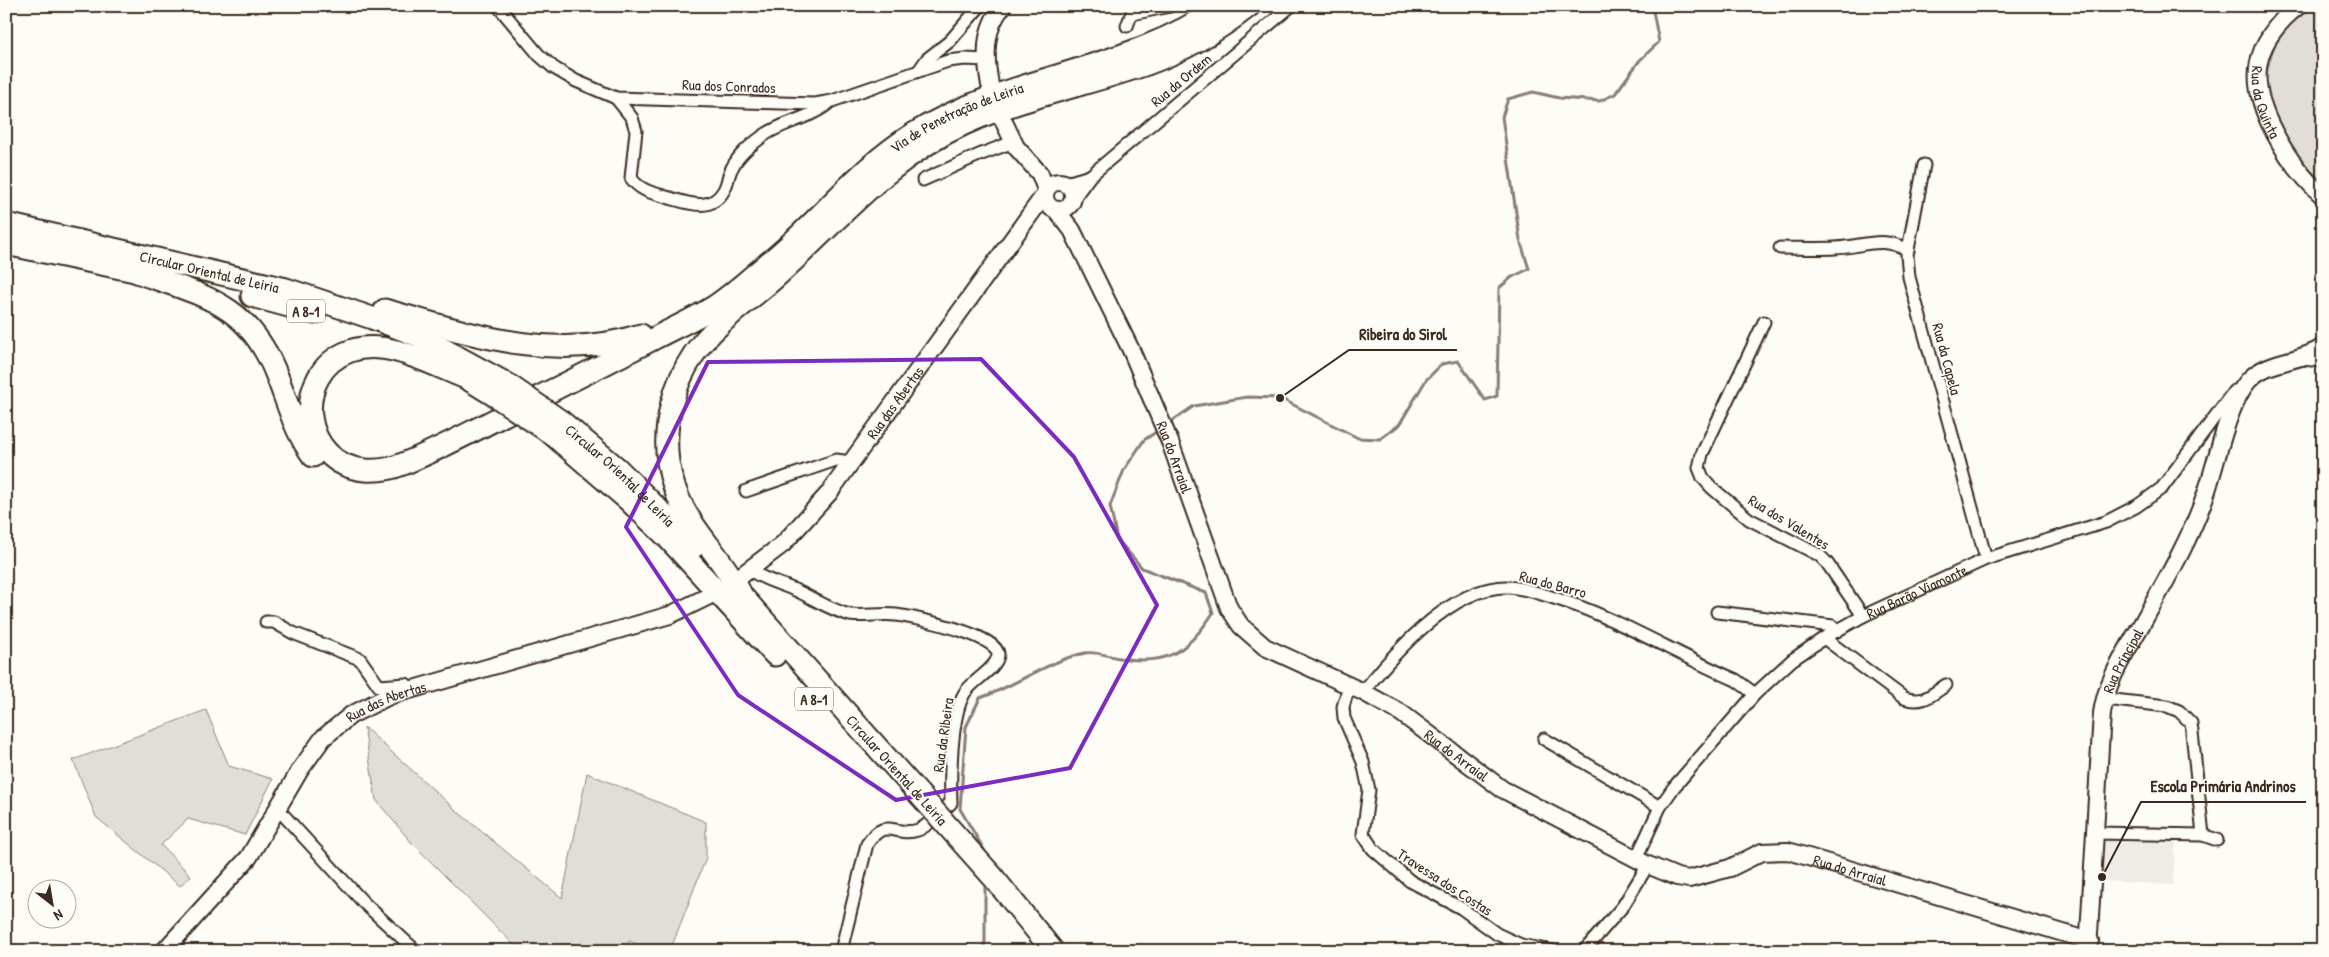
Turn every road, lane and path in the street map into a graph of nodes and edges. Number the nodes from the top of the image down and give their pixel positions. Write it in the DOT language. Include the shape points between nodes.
graph roads {
  1 [pos="498,6"];
  2 [pos="980,6"];
  3 [pos="1003,6"];
  4 [pos="1170,6"];
  5 [pos="1221,6"];
  6 [pos="1249,6"];
  7 [pos="1291,6"];
  8 [pos="2298,6"];
  9 [pos="1133,10"];
  10 [pos="1127,26"];
  11 [pos="986,60"];
  12 [pos="920,69"];
  13 [pos="990,85"];
  14 [pos="616,98"];
  15 [pos="832,101"];
  16 [pos="1003,120"];
  17 [pos="1013,142"];
  18 [pos="1924,165"];
  19 [pos="1090,176"];
  20 [pos="924,180"];
  21 [pos="1053,195"];
  22 [pos="2323,196"];
  23 [pos="1073,201"];
  24 [pos="6,224"];
  25 [pos="1072,230"];
  26 [pos="6,244"];
  27 [pos="1780,248"];
  28 [pos="1908,250"];
  29 [pos="137,272"];
  30 [pos="782,272"];
  31 [pos="286,290"];
  32 [pos="732,292"];
  33 [pos="1764,322"];
  34 [pos="2323,347"];
  35 [pos="2299,358"];
  36 [pos="2323,361"];
  37 [pos="466,378"];
  38 [pos="500,389"];
  39 [pos="2242,391"];
  40 [pos="557,428"];
  41 [pos="850,462"];
  42 [pos="746,491"];
  43 [pos="1986,559"];
  44 [pos="745,580"];
  45 [pos="709,596"];
  46 [pos="1717,612"];
  47 [pos="1863,616"];
  48 [pos="266,622"];
  49 [pos="1837,631"];
  50 [pos="1824,638"];
  51 [pos="1946,685"];
  52 [pos="1356,689"];
  53 [pos="411,690"];
  54 [pos="1755,694"];
  55 [pos="2104,699"];
  56 [pos="1544,739"];
  57 [pos="914,799"];
  58 [pos="1660,807"];
  59 [pos="278,808"];
  60 [pos="2096,833"];
  61 [pos="2203,834"];
  62 [pos="2217,840"];
  63 [pos="1642,862"];
  64 [pos="2089,946"];
  65 [pos="167,950"];
  66 [pos="416,951"];
  67 [pos="841,951"];
  68 [pos="1035,951"];
  69 [pos="1053,951"];
  70 [pos="1553,951"];
  71 [pos="1584,951"];
  1 -- 14 [label="street, Rua dos Conrados" via="554,68 576,82"];
  2 -- 12 [label="street"];
  3 -- 11 [label="street" via="990,29"];
  4 -- 9 [label="street"];
  5 -- 32 [label="highway, Via de Penetração de Leiria" via="1181,31 1140,49 1000,92 916,132 874,160 771,262"];
  6 -- 30 [label="highway, Via de Penetração de Leiria" via="1208,35 1149,64 1000,109 939,136 893,166"];
  7 -- 19 [label="street, Rua da Ordem"];
  8 -- 22 [label="street, Rua da Quinta" via="2279,23 2264,46 2257,71 2257,87 2264,113 2286,156"];
  9 -- 10 [label="street"];
  11 -- 12 [label="street, Rua dos Conrados" via="948,61"];
  11 -- 13 [label="street"];
  12 -- 15 [label="street, Rua dos Conrados"];
  14 -- 15 [label="street, Rua dos Conrados" via="815,104"];
  14 -- 15 [label="street" via="632,118 636,131 631,178 636,185 648,192 705,206 715,201 724,190 743,151 765,134 819,112"];
  16 -- 17 [label="street"];
  17 -- 20 [label="street"];
  17 -- 21 [label="street"];
  18 -- 28 [label="street, Rua da Capela"];
  19 -- 21 [label="street, Rua da Ordem"];
  19 -- 23 [label="street, Rua da Ordem"];
  21 -- 23 [label="street, Rua das Abertas" via="1066,209"];
  21 -- 25 [label="street, Rua do Arraial"];
  21 -- 41 [label="street, Rua das Abertas" via="1031,214"];
  23 -- 25 [label="street, Rua do Arraial"];
  24 -- 31 [label="highway, Circular Oriental de Leiria / A 8-1"];
  25 -- 52 [label="street, Rua do Arraial" via="1119,324 1161,420 1228,603 1240,626 1265,647"];
  26 -- 29 [label="highway, Circular Oriental de Leiria / A 8-1"];
  27 -- 28 [label="street" via="1837,248 1889,242"];
  28 -- 43 [label="street, Rua da Capela" via="1909,277"];
  29 -- 30 [label="highway" via="211,298 244,321 269,356 295,425 313,456 341,477 367,483 397,479 411,473 686,331"];
  29 -- 37 [label="highway, Circular Oriental de Leiria / A 8-1" via="208,285 320,315 420,351"];
  30 -- 44 [label="highway" via="705,340 694,354 674,396 667,430 668,462 680,502 703,540 732,576"];
  31 -- 32 [label="highway" via="301,286 476,336 561,348 605,345 655,331"];
  31 -- 38 [label="highway, Circular Oriental de Leiria / A 8-1" via="419,336"];
  32 -- 37 [label="highway" via="713,307 592,371 402,464 371,470 348,466 325,452 312,426 309,410 314,384 325,368 350,351 385,349"];
  33 -- 47 [label="street, Rua dos Valentes" via="1702,454 1700,468 1703,478 1749,518 1819,555"];
  34 -- 35 [label="street"];
  35 -- 36 [label="street"];
  35 -- 39 [label="street" via="2260,370"];
  37 -- 38 [label="highway, Circular Oriental de Leiria / A 8-1"];
  38 -- 40 [label="highway, Circular Oriental de Leiria / A 8-1, bridge"];
  39 -- 43 [label="street, Rua Barão Viamonte" via="2234,391 2162,488 2137,506 2106,522"];
  39 -- 55 [label="street, Rua Principal" via="2192,529 2112,677"];
  40 -- 44 [label="highway, Circular Oriental de Leiria / A 8-1" via="592,445"];
  40 -- 57 [label="highway, Circular Oriental de Leiria / A 8-1" via="666,537"];
  41 -- 42 [label="street" via="836,460"];
  41 -- 44 [label="street, Rua das Abertas" via="806,520"];
  43 -- 47 [label="street, Rua Barão Viamonte"];
  44 -- 57 [label="highway, Circular Oriental de Leiria / A 8-1"];
  44 -- 67 [label="street, Rua da Ribeira" via="763,579 852,615 894,615 926,620 974,635 997,649 995,664 964,692 959,704 952,759 951,803 918,830 884,828 875,832 867,844"];
  45 -- 53 [label="street, Rua das Abertas" via="670,615"];
  46 -- 49 [label="street" via="1832,626"];
  47 -- 49 [label="street, Rua Barão Viamonte"];
  48 -- 53 [label="street" via="274,622 293,633 360,659 379,686 406,684"];
  49 -- 50 [label="street, Rua Barão Viamonte"];
  50 -- 51 [label="street" via="1904,698 1915,702"];
  50 -- 54 [label="street, Rua Barão Viamonte" via="1792,660"];
  52 -- 54 [label="street, Rua do Barro" via="1442,612 1486,591 1504,587 1529,590 1583,607 1736,680"];
  52 -- 63 [label="street, Rua do Arraial" via="1416,723 1502,789"];
  52 -- 70 [label="street, Travessa dos Costas" via="1343,707 1344,718 1362,762 1369,790 1363,834 1373,849 1410,881 1461,908 1497,934 1521,945"];
  53 -- 59 [label="street, Rua das Abertas" via="367,706 330,731 309,756"];
  54 -- 58 [label="street, Rua Barão Viamonte"];
  55 -- 60 [label="street, Rua Principal"];
  55 -- 61 [label="street" via="2167,706 2179,711 2191,723"];
  56 -- 58 [label="street"];
  57 -- 68 [label="highway, Circular Oriental de Leiria / A 8-1"];
  57 -- 69 [label="highway, Circular Oriental de Leiria / A 8-1, bridge" via="993,877"];
  58 -- 63 [label="street, Rua Barão Viamonte"];
  59 -- 65 [label="street, Rua das Abertas" via="242,866"];
  59 -- 66 [label="street" via="364,903"];
  60 -- 61 [label="street"];
  60 -- 64 [label="street, Rua Principal"];
  61 -- 62 [label="street"];
  63 -- 64 [label="street, Rua do Arraial" via="1689,879 1730,868 1762,852 1788,851"];
  63 -- 71 [label="street, Rua Barão Viamonte" via="1623,906"];
}
